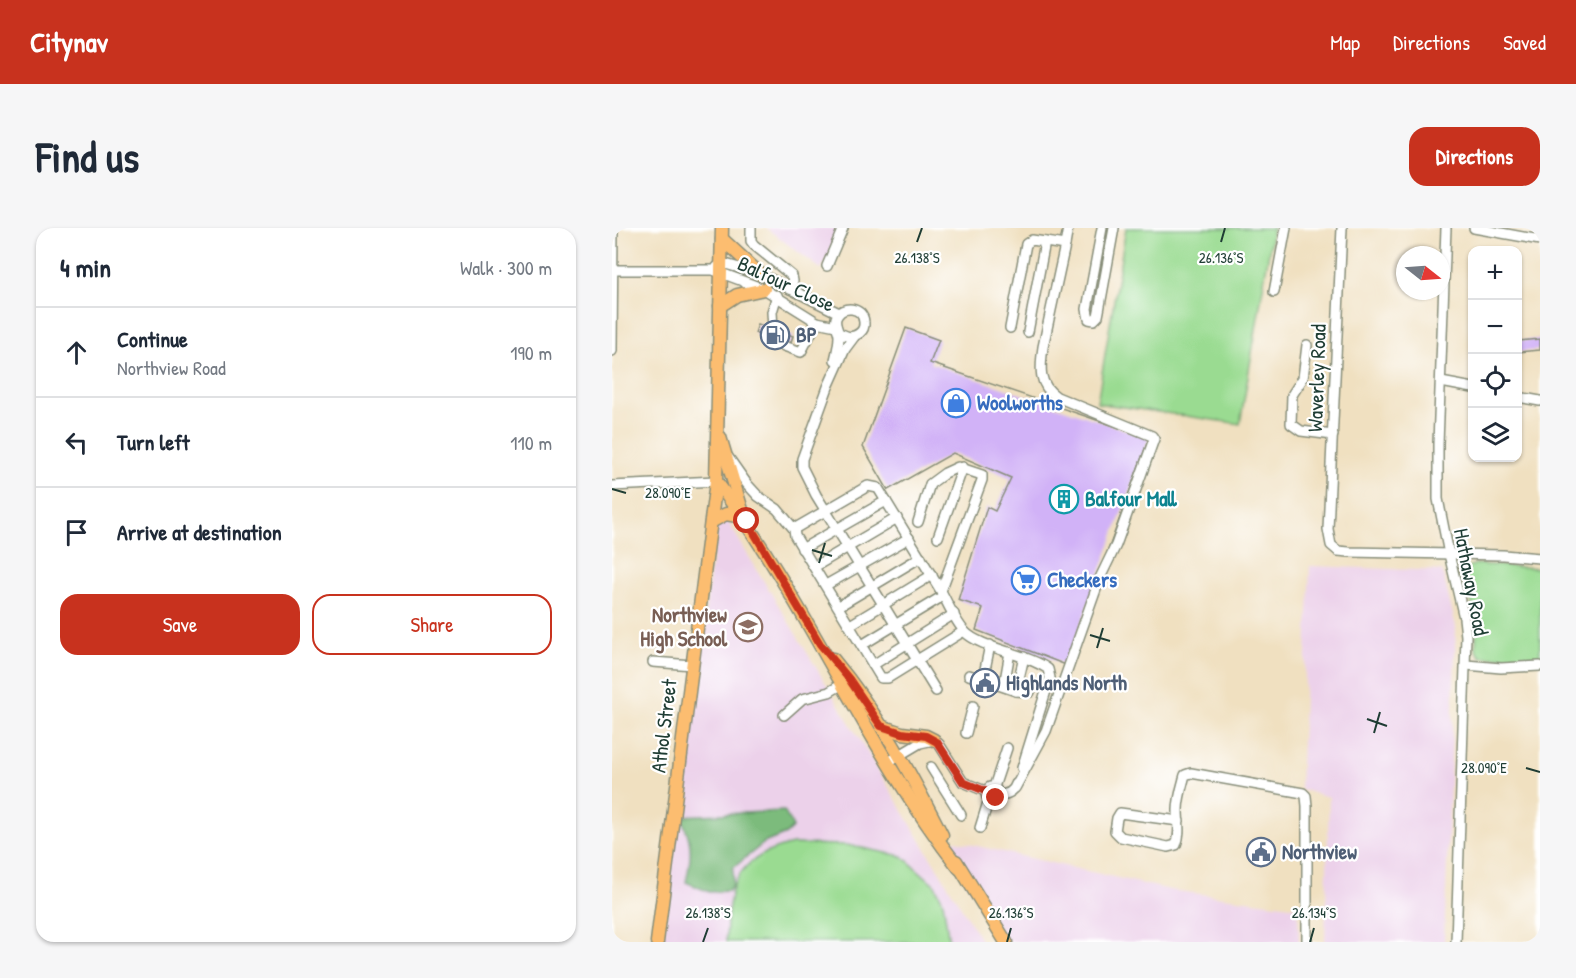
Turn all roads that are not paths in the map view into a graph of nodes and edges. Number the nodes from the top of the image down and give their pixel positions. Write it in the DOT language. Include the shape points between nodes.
graph roads {
  1 [pos="613,228"];
  2 [pos="751,228"];
  3 [pos="843,228"];
  4 [pos="1068,228"];
  5 [pos="1102,228"];
  6 [pos="1114,228"];
  7 [pos="1286,228"];
  8 [pos="1342,228"];
  9 [pos="1446,228"];
  10 [pos="1474,228"];
  11 [pos="722,234"];
  12 [pos="1540,240"];
  13 [pos="1044,242"];
  14 [pos="1065,245"];
  15 [pos="827,266"];
  16 [pos="719,269"];
  17 [pos="613,270"];
  18 [pos="760,274"];
  19 [pos="764,289"];
  20 [pos="790,289"];
  21 [pos="1274,292"];
  22 [pos="777,295"];
  23 [pos="720,306"];
  24 [pos="839,313"];
  25 [pos="817,322"];
  26 [pos="773,328"];
  27 [pos="1010,328"];
  28 [pos="838,330"];
  29 [pos="1028,332"];
  30 [pos="854,336"];
  31 [pos="779,341"];
  32 [pos="1306,345"];
  33 [pos="612,351"];
  34 [pos="1441,382"];
  35 [pos="828,387"];
  36 [pos="1468,387"];
  37 [pos="1522,397"];
  38 [pos="1540,401"];
  39 [pos="718,434"];
  40 [pos="1333,435"];
  41 [pos="726,455"];
  42 [pos="963,467"];
  43 [pos="716,481"];
  44 [pos="612,486"];
  45 [pos="886,501"];
  46 [pos="897,518"];
  47 [pos="745,519"];
  48 [pos="711,522"];
  49 [pos="918,522"];
  50 [pos="794,530"];
  51 [pos="938,537"];
  52 [pos="909,538"];
  53 [pos="802,549"];
  54 [pos="1449,554"];
  55 [pos="921,557"];
  56 [pos="1540,558"];
  57 [pos="814,567"];
  58 [pos="932,575"];
  59 [pos="826,585"];
  60 [pos="942,593"];
  61 [pos="839,606"];
  62 [pos="954,615"];
  63 [pos="850,625"];
  64 [pos="964,631"];
  65 [pos="820,644"];
  66 [pos="862,645"];
  67 [pos="990,645"];
  68 [pos="1010,652"];
  69 [pos="1024,657"];
  70 [pos="653,662"];
  71 [pos="692,665"];
  72 [pos="873,665"];
  73 [pos="1466,665"];
  74 [pos="1540,666"];
  75 [pos="969,675"];
  76 [pos="983,679"];
  77 [pos="1033,684"];
  78 [pos="841,685"];
  79 [pos="1004,686"];
  80 [pos="936,691"];
  81 [pos="1016,691"];
  82 [pos="973,706"];
  83 [pos="784,715"];
  84 [pos="881,726"];
  85 [pos="966,733"];
  86 [pos="934,740"];
  87 [pos="1007,748"];
  88 [pos="900,755"];
  89 [pos="888,762"];
  90 [pos="932,767"];
  91 [pos="1015,788"];
  92 [pos="991,793"];
  93 [pos="961,815"];
  94 [pos="1179,821"];
  95 [pos="980,828"];
  96 [pos="959,868"];
  97 [pos="657,942"];
  98 [pos="1006,942"];
  99 [pos="1307,942"];
  100 [pos="1456,942"];
  1 -- 17 [label="street"];
  2 -- 20 [label="street" via="754,245 792,276"];
  3 -- 15 [label="street"];
  4 -- 14 [label="street"];
  5 -- 6 [label="street" via="1087,309 1089,319 1094,320"];
  7 -- 21 [label="street"];
  8 -- 40 [label="street, Waverley Road"];
  9 -- 34 [label="street, Hathaway Road"];
  10 -- 12 [label="street"];
  11 -- 16 [label="main road, Athol Street"];
  11 -- 18 [label="main road"];
  13 -- 14 [label="street"];
  13 -- 27 [label="street" via="1032,240 1026,244"];
  13 -- 29 [label="street"];
  14 -- 91 [label="street" via="1040,364 1042,381 1058,397 1154,439 1046,731"];
  16 -- 17 [label="street"];
  16 -- 18 [label="street, Balfour Close"];
  16 -- 19 [label="street, Balfour Close"];
  16 -- 23 [label="main road, Athol Street"];
  17 -- 33 [label="street"];
  18 -- 20 [label="street, Balfour Close"];
  19 -- 22 [label="street, Balfour Close"];
  19 -- 23 [label="main road" via="737,295"];
  20 -- 24 [label="street, Balfour Close"];
  22 -- 25 [label="street, Balfour Close"];
  22 -- 26 [label="street"];
  23 -- 39 [label="main road, Athol Street"];
  24 -- 28 [label="street"];
  24 -- 30 [label="street" via="852,308 860,313 864,327"];
  25 -- 28 [label="street, Balfour Close"];
  25 -- 31 [label="street" via="801,352"];
  28 -- 30 [label="street"];
  28 -- 35 [label="street"];
  30 -- 35 [label="street"];
  32 -- 40 [label="street" via="1303,378 1292,395 1291,424 1301,431"];
  34 -- 36 [label="street"];
  34 -- 54 [label="street, Hathaway Road" via="1438,499"];
  35 -- 80 [label="street" via="802,467"];
  37 -- 38 [label="street"];
  39 -- 41 [label="main road"];
  39 -- 43 [label="main road, Athol Street"];
  40 -- 54 [label="street, Waverley Road" via="1328,529 1331,545 1342,552"];
  41 -- 47 [label="main road"];
  41 -- 50 [label="street" via="747,484 777,509"];
  42 -- 49 [label="street" via="952,468 932,482"];
  42 -- 51 [label="street"];
  42 -- 60 [label="street" via="980,473 982,480"];
  43 -- 44 [label="street"];
  43 -- 47 [label="main road"];
  43 -- 48 [label="main road, Athol Street"];
  45 -- 46 [label="street"];
  45 -- 50 [label="street" via="878,488 868,486"];
  45 -- 53 [label="street"];
  46 -- 52 [label="street"];
  46 -- 57 [label="street"];
  47 -- 48 [label="main road" via="726,514"];
  47 -- 65 [label="main road"];
  48 -- 71 [label="main road, Athol Street"];
  50 -- 53 [label="street"];
  52 -- 55 [label="street"];
  52 -- 59 [label="street"];
  53 -- 57 [label="street"];
  54 -- 56 [label="street"];
  54 -- 73 [label="street, Hathaway Road" via="1464,618"];
  55 -- 58 [label="street"];
  55 -- 61 [label="street"];
  57 -- 59 [label="street"];
  58 -- 60 [label="street"];
  58 -- 63 [label="street"];
  59 -- 61 [label="street"];
  60 -- 62 [label="street"];
  60 -- 66 [label="street"];
  61 -- 63 [label="street"];
  62 -- 64 [label="street"];
  62 -- 72 [label="street"];
  63 -- 66 [label="street"];
  64 -- 67 [label="street"];
  64 -- 72 [label="street" via="888,678 881,678"];
  65 -- 78 [label="main road"];
  65 -- 84 [label="main road"];
  66 -- 72 [label="street"];
  67 -- 68 [label="street"];
  67 -- 76 [label="street"];
  68 -- 69 [label="street"];
  68 -- 79 [label="street"];
  69 -- 81 [label="street"];
  69 -- 91 [label="street" via="1048,669 1050,678"];
  70 -- 71 [label="street"];
  71 -- 97 [label="main road, Athol Street"];
  73 -- 74 [label="street"];
  73 -- 100 [label="street, Hathaway Road"];
  75 -- 76 [label="street"];
  76 -- 79 [label="street"];
  77 -- 81 [label="street" via="1030,692"];
  78 -- 83 [label="street" via="802,699"];
  78 -- 89 [label="main road"];
  79 -- 81 [label="street"];
  82 -- 85 [label="street"];
  84 -- 86 [label="main road"];
  84 -- 88 [label="main road"];
  86 -- 88 [label="street"];
  86 -- 92 [label="street" via="963,782"];
  87 -- 92 [label="street"];
  88 -- 89 [label="street"];
  88 -- 96 [label="main road"];
  89 -- 96 [label="main road"];
  90 -- 93 [label="street"];
  91 -- 92 [label="street" via="1004,795"];
  92 -- 95 [label="street"];
  94 -- 94 [label="street" via="1175,846 1118,836 1115,831 1118,813"];
  94 -- 99 [label="street" via="1185,775 1191,773 1303,793 1307,806"];
  96 -- 98 [label="main road"];
}
